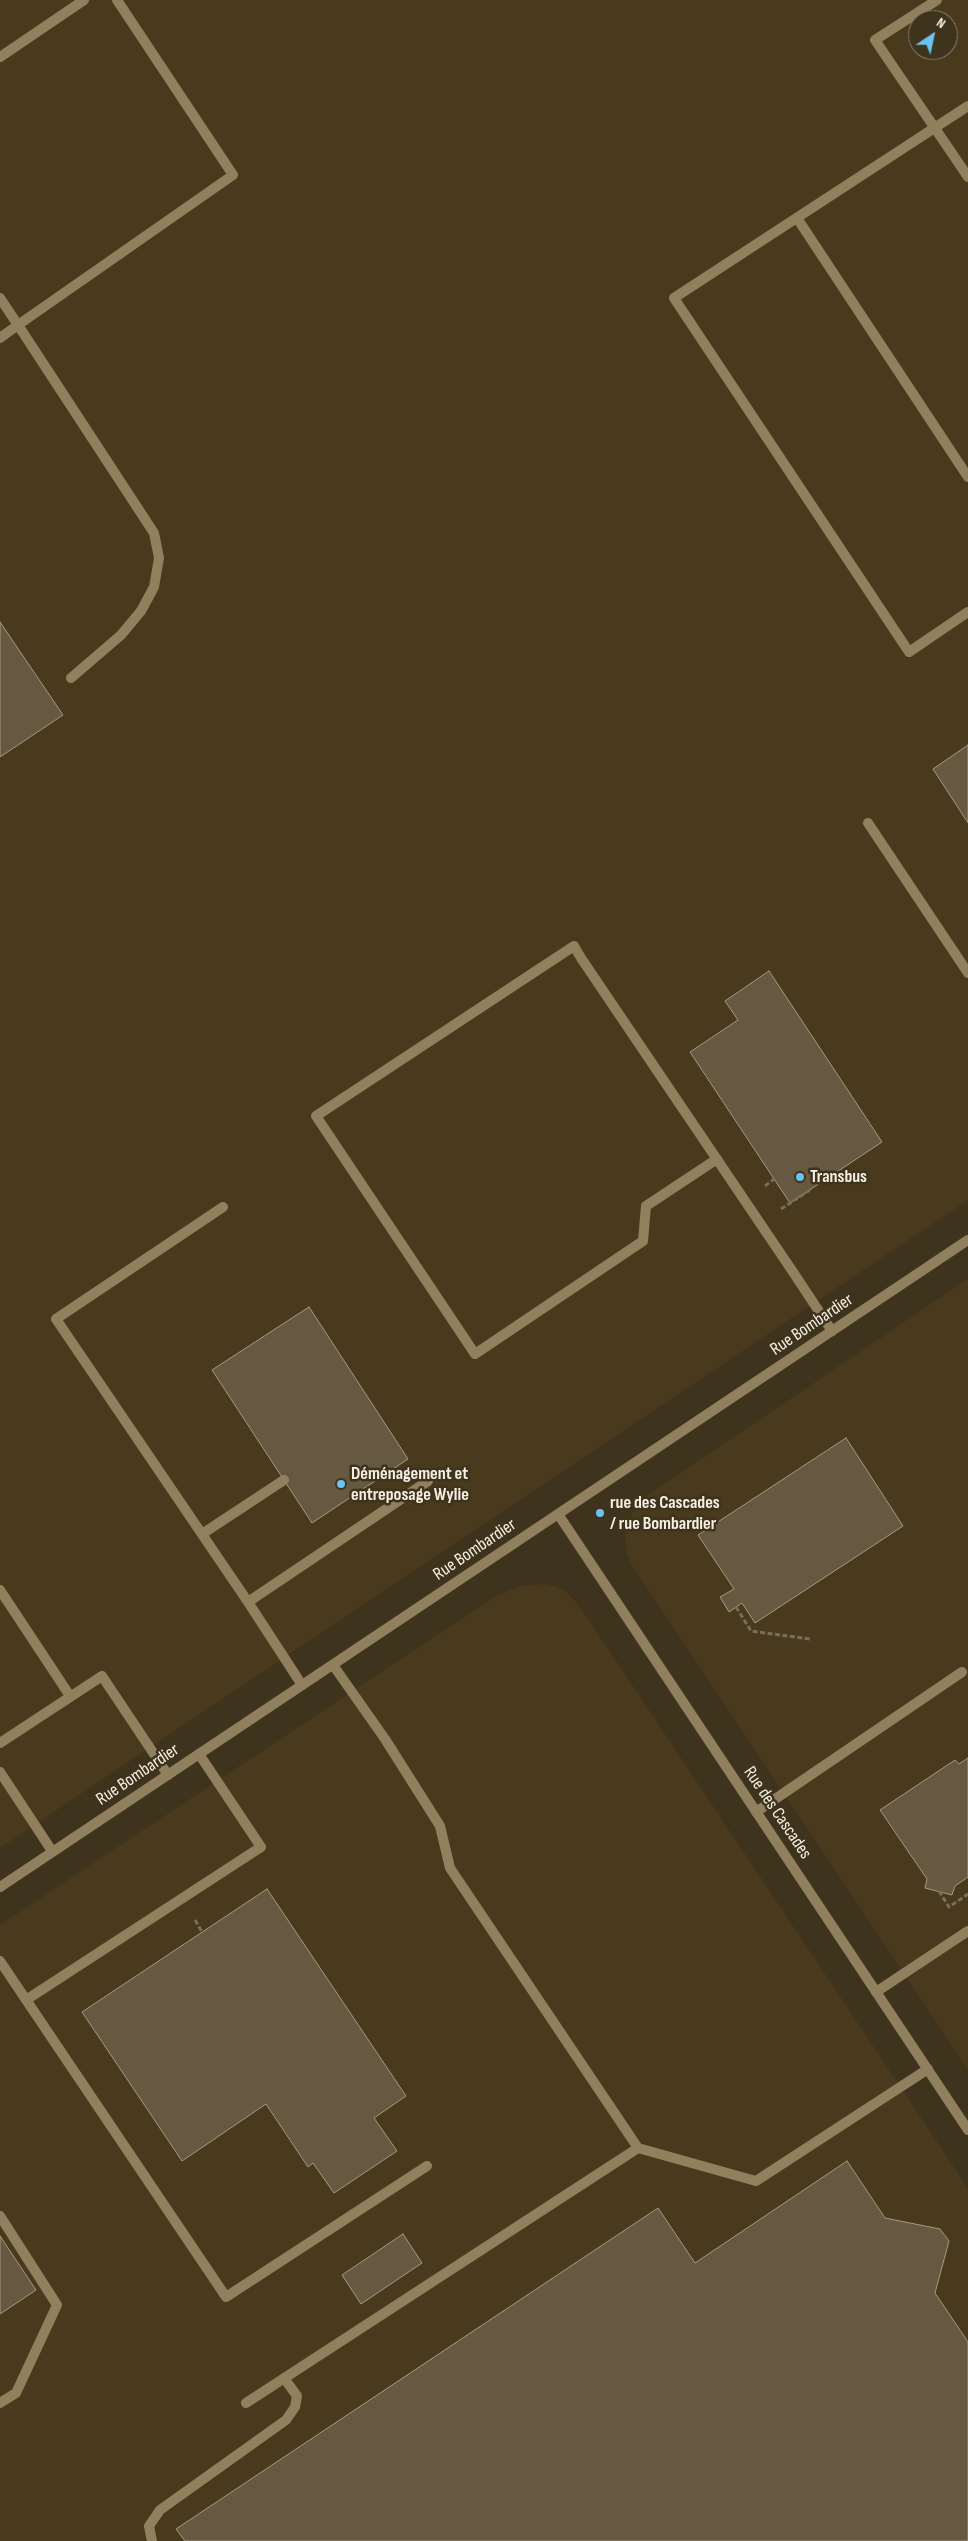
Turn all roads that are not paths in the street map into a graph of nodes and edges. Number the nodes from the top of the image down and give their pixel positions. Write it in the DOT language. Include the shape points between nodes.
graph roads {
  1 [pos="84,0"];
  2 [pos="117,0"];
  3 [pos="937,0"];
  4 [pos="0,56"];
  5 [pos="968,106"];
  6 [pos="935,128"];
  7 [pos="968,177"];
  8 [pos="797,218"];
  9 [pos="0,298"];
  10 [pos="18,325"];
  11 [pos="0,338"];
  12 [pos="968,477"];
  13 [pos="968,612"];
  14 [pos="71,678"];
  15 [pos="868,823"];
  16 [pos="968,973"];
  17 [pos="717,1159"];
  18 [pos="223,1207"];
  19 [pos="968,1240"];
  20 [pos="832,1331"];
  21 [pos="284,1480"];
  22 [pos="428,1481"];
  23 [pos="558,1514"];
  24 [pos="202,1534"];
  25 [pos="0,1590"];
  26 [pos="248,1602"];
  27 [pos="333,1665"];
  28 [pos="962,1672"];
  29 [pos="302,1685"];
  30 [pos="70,1696"];
  31 [pos="0,1743"];
  32 [pos="199,1754"];
  33 [pos="0,1772"];
  34 [pos="168,1775"];
  35 [pos="756,1812"];
  36 [pos="52,1851"];
  37 [pos="0,1887"];
  38 [pos="968,1931"];
  39 [pos="0,1961"];
  40 [pos="876,1992"];
  41 [pos="26,2000"];
  42 [pos="928,2069"];
  43 [pos="968,2130"];
  44 [pos="638,2148"];
  45 [pos="427,2166"];
  46 [pos="0,2216"];
  47 [pos="284,2378"];
  48 [pos="0,2403"];
  49 [pos="246,2403"];
  50 [pos="152,2541"];
  1 -- 4 [label="street"];
  2 -- 10 [label="street" via="233,175"];
  3 -- 6 [label="street" via="875,40"];
  5 -- 6 [label="street"];
  6 -- 7 [label="street"];
  6 -- 8 [label="street"];
  8 -- 12 [label="street"];
  8 -- 13 [label="street" via="674,298 909,652"];
  9 -- 10 [label="street"];
  10 -- 11 [label="street"];
  10 -- 14 [label="street" via="144,516 154,533 159,558 154,587 141,611 121,635"];
  15 -- 16 [label="street"];
  17 -- 17 [label="street" via="574,946 316,1116 475,1354 643,1241 646,1206"];
  17 -- 20 [label="street"];
  18 -- 24 [label="street" via="56,1319"];
  19 -- 20 [label="street, Rue Bombardier"];
  20 -- 23 [label="street, Rue Bombardier"];
  21 -- 24 [label="street"];
  22 -- 26 [label="street"];
  23 -- 27 [label="street, Rue Bombardier"];
  23 -- 35 [label="street, Rue des Cascades"];
  24 -- 26 [label="street"];
  25 -- 30 [label="street"];
  26 -- 29 [label="street"];
  27 -- 29 [label="street, Rue Bombardier"];
  27 -- 44 [label="street" via="440,1826 450,1868"];
  28 -- 35 [label="street"];
  29 -- 32 [label="street, Rue Bombardier"];
  30 -- 31 [label="street"];
  30 -- 34 [label="street" via="102,1676"];
  32 -- 34 [label="street, Rue Bombardier"];
  32 -- 41 [label="street" via="261,1847"];
  33 -- 36 [label="street"];
  34 -- 36 [label="street, Rue Bombardier"];
  35 -- 40 [label="street, Rue des Cascades"];
  36 -- 37 [label="street, Rue Bombardier"];
  38 -- 40 [label="street"];
  39 -- 41 [label="street"];
  40 -- 42 [label="street, Rue des Cascades"];
  41 -- 45 [label="street" via="226,2297"];
  42 -- 43 [label="street, Rue des Cascades"];
  42 -- 44 [label="street" via="756,2181"];
  44 -- 47 [label="street"];
  46 -- 48 [label="street" via="56,2306 16,2393"];
  47 -- 49 [label="street"];
  47 -- 50 [label="street" via="297,2396 295,2407 286,2420 160,2510 149,2526"];
}
